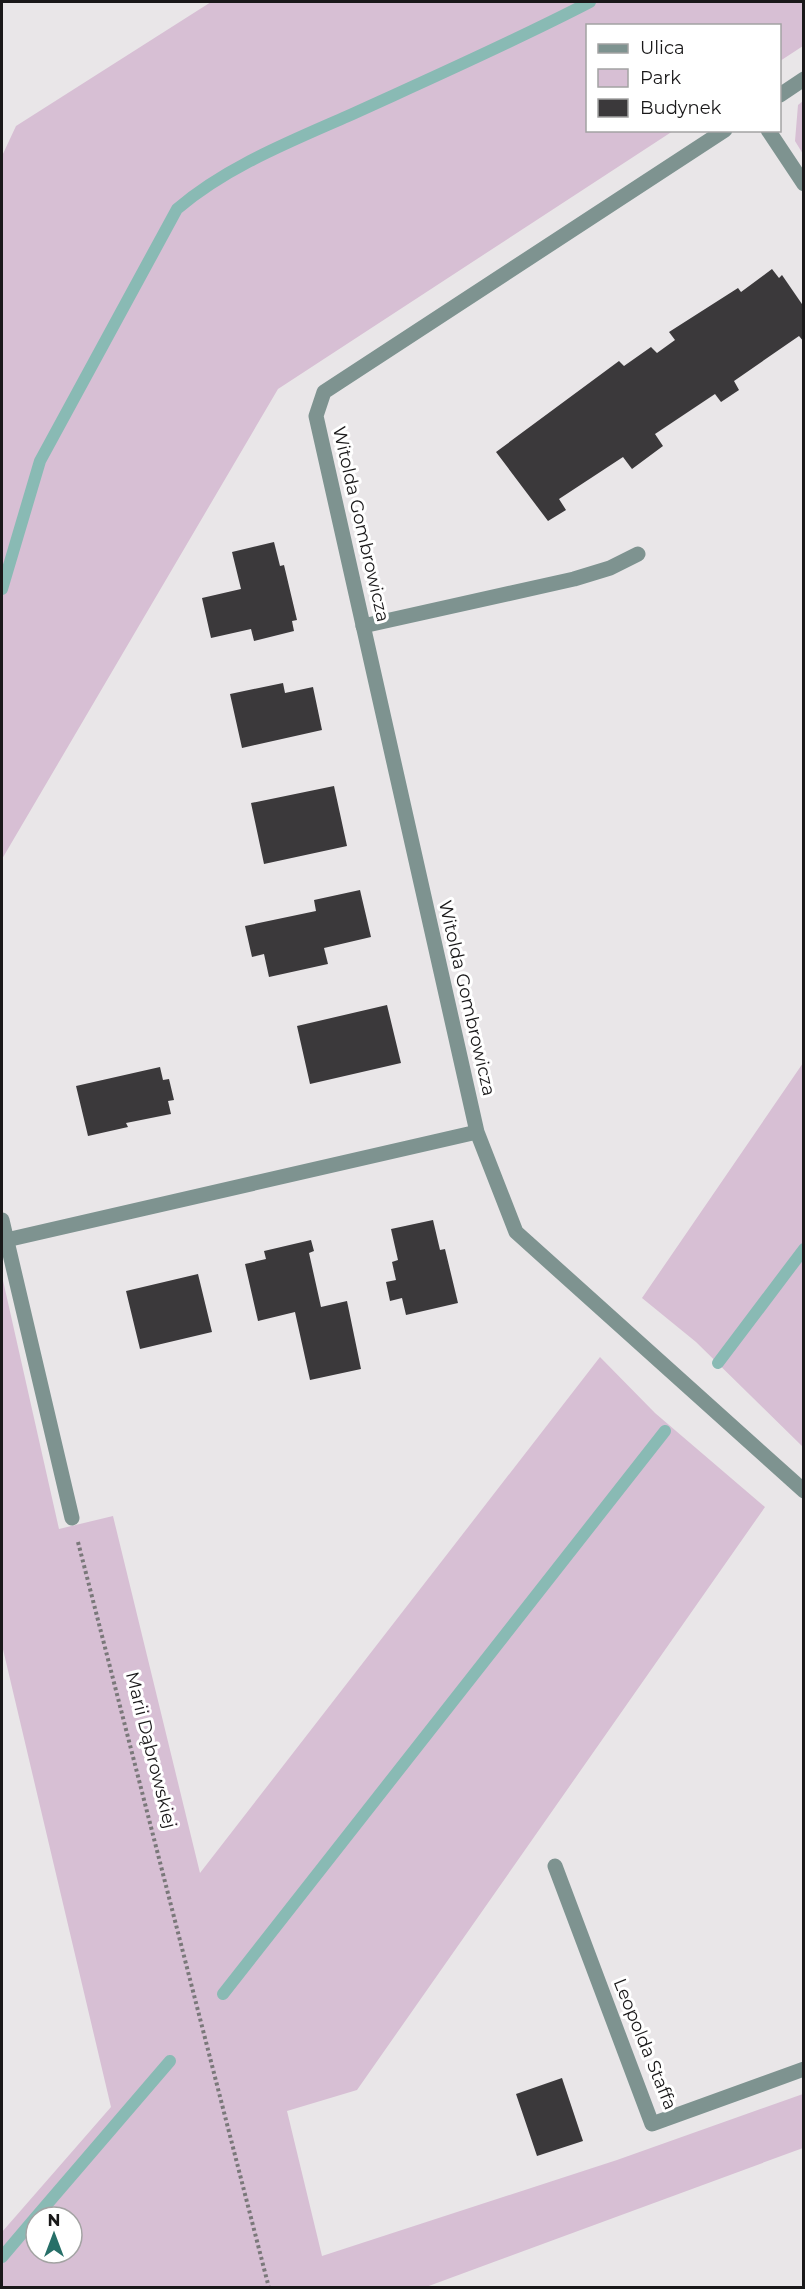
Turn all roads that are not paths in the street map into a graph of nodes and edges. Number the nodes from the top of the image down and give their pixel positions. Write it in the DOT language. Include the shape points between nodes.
graph roads {
  1 [pos="804,79"];
  2 [pos="781,94"];
  3 [pos="722,132"];
  4 [pos="769,132"];
  5 [pos="804,184"];
  6 [pos="638,554"];
  7 [pos="363,626"];
  8 [pos="477,1132"];
  9 [pos="2,1220"];
  10 [pos="4,1241"];
  11 [pos="804,1491"];
  12 [pos="72,1518"];
  13 [pos="555,1866"];
  14 [pos="804,2069"];
  1 -- 2 [label="street"];
  3 -- 7 [label="street, Witolda Gombrowicza" via="324,392 316,416"];
  4 -- 5 [label="street"];
  6 -- 7 [label="street" via="574,579"];
  7 -- 8 [label="street, Witolda Gombrowicza"];
  8 -- 10 [label="street"];
  8 -- 11 [label="street, Witolda Gombrowicza" via="516,1232"];
  9 -- 10 [label="street"];
  10 -- 12 [label="street"];
  13 -- 14 [label="street, Leopolda Staffa" via="652,2124"];
}
